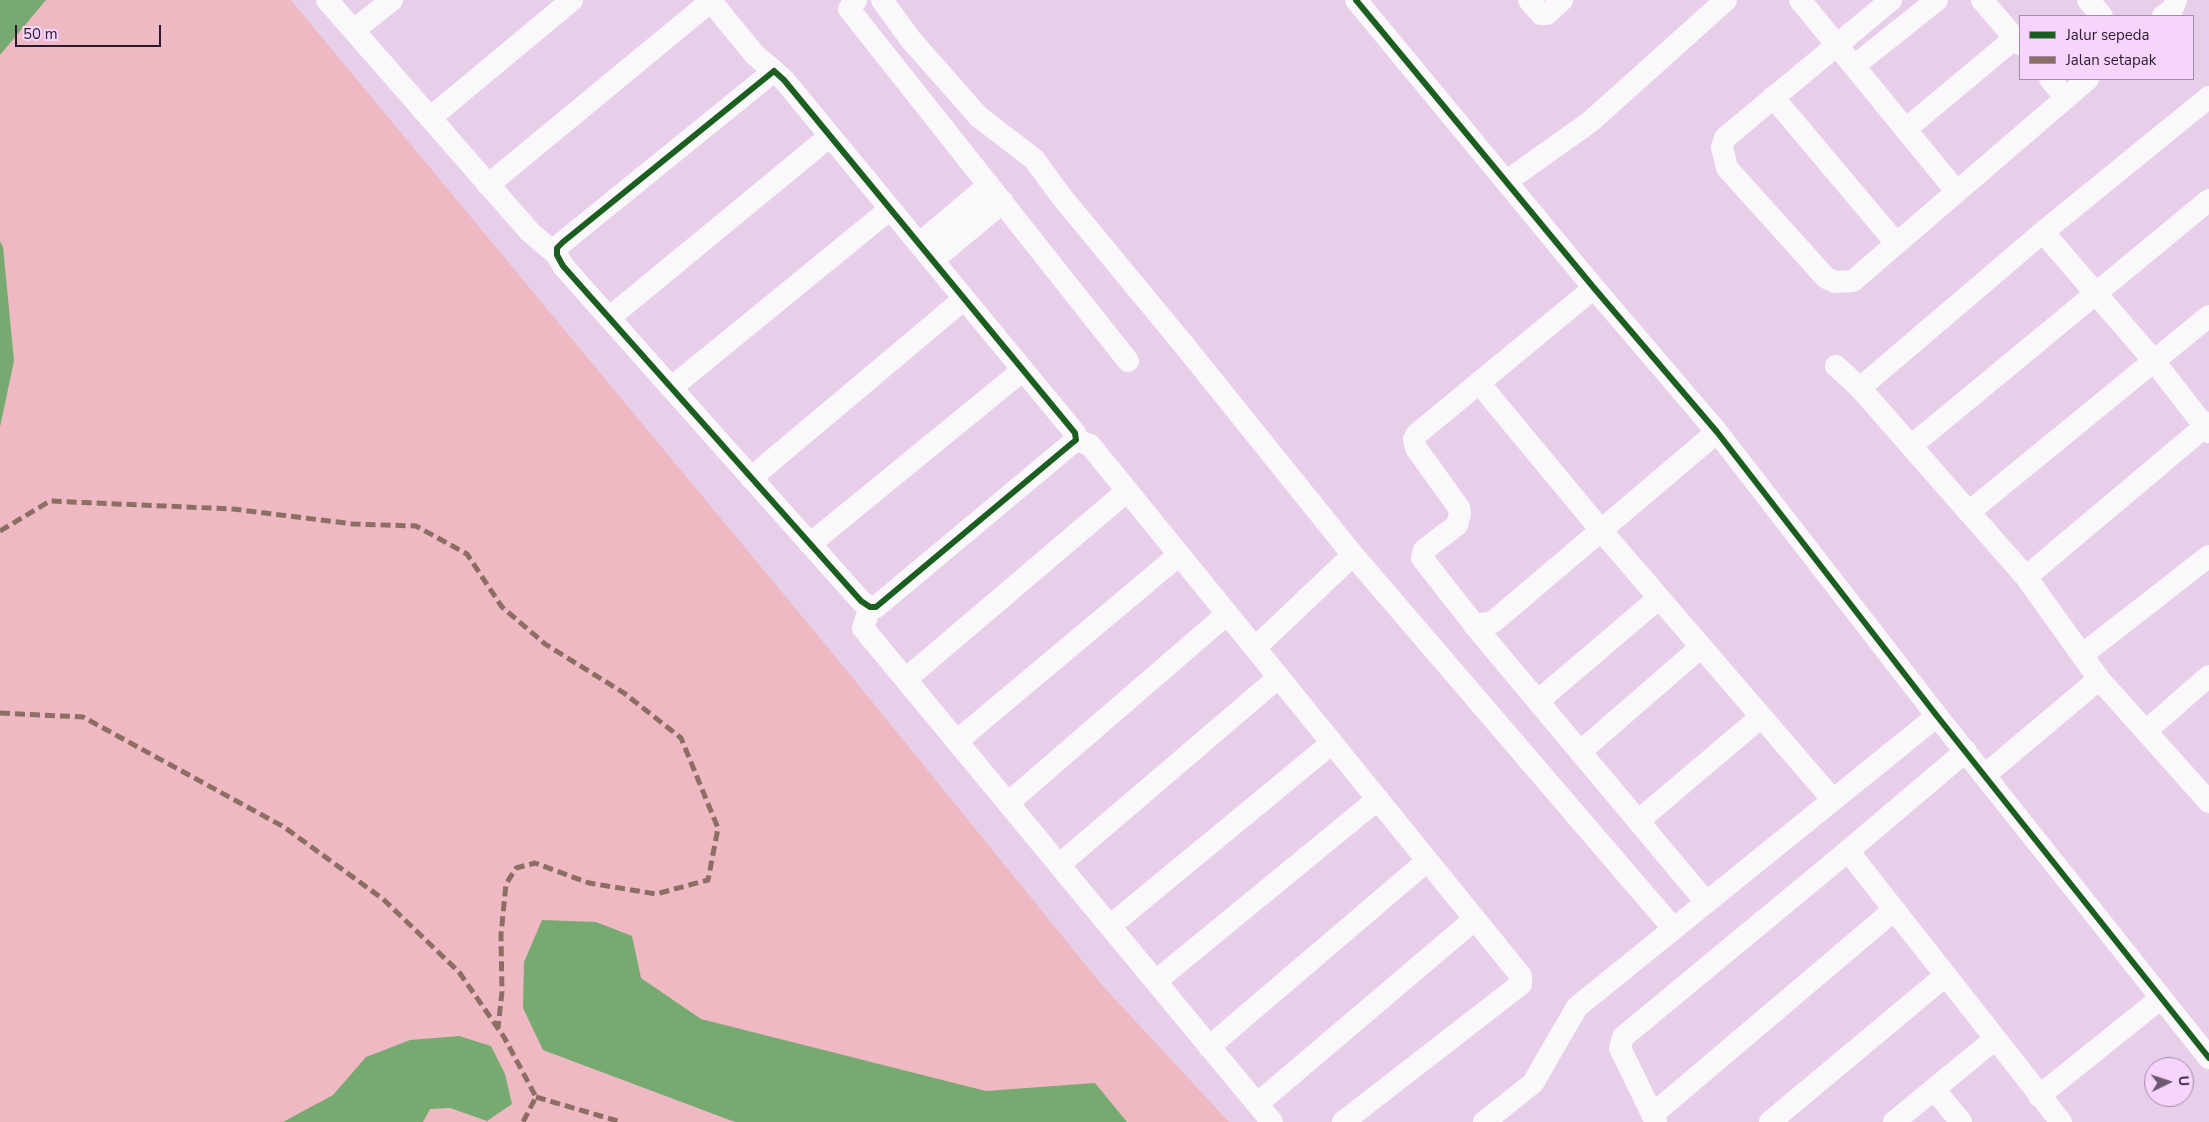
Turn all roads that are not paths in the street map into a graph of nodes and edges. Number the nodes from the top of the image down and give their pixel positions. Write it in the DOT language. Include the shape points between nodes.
graph roads {
  1 [pos="327,0"];
  2 [pos="392,0"];
  3 [pos="572,0"];
  4 [pos="711,0"];
  5 [pos="882,0"];
  6 [pos="1356,0"];
  7 [pos="1529,0"];
  8 [pos="1562,0"];
  9 [pos="1726,0"];
  10 [pos="1800,0"];
  11 [pos="1891,0"];
  12 [pos="1937,0"];
  13 [pos="1982,0"];
  14 [pos="2088,0"];
  15 [pos="2176,0"];
  16 [pos="849,3"];
  17 [pos="2101,15"];
  18 [pos="2164,15"];
  19 [pos="354,30"];
  20 [pos="2018,41"];
  21 [pos="1836,44"];
  22 [pos="1854,66"];
  23 [pos="774,71"];
  24 [pos="2051,80"];
  25 [pos="2087,80"];
  26 [pos="1773,97"];
  27 [pos="2209,97"];
  28 [pos="2066,98"];
  29 [pos="430,118"];
  30 [pos="1906,129"];
  31 [pos="830,136"];
  32 [pos="1507,181"];
  33 [pos="989,184"];
  34 [pos="488,185"];
  35 [pos="1956,191"];
  36 [pos="2209,200"];
  37 [pos="1003,202"];
  38 [pos="890,209"];
  39 [pos="2044,232"];
  40 [pos="1896,243"];
  41 [pos="926,252"];
  42 [pos="557,254"];
  43 [pos="1594,288"];
  44 [pos="2096,293"];
  45 [pos="964,299"];
  46 [pos="2209,316"];
  47 [pos="609,318"];
  48 [pos="1128,361"];
  49 [pos="2154,361"];
  50 [pos="1836,366"];
  51 [pos="1024,370"];
  52 [pos="1478,383"];
  53 [pos="670,388"];
  54 [pos="1860,388"];
  55 [pos="2208,427"];
  56 [pos="1717,432"];
  57 [pos="1076,440"];
  58 [pos="1911,446"];
  59 [pos="751,478"];
  60 [pos="1127,491"];
  61 [pos="1968,512"];
  62 [pos="1601,530"];
  63 [pos="810,544"];
  64 [pos="1179,555"];
  65 [pos="1353,555"];
  66 [pos="2209,556"];
  67 [pos="2026,577"];
  68 [pos="1659,598"];
  69 [pos="870,607"];
  70 [pos="1227,614"];
  71 [pos="1474,625"];
  72 [pos="1701,647"];
  73 [pos="1255,648"];
  74 [pos="2082,655"];
  75 [pos="2209,676"];
  76 [pos="1279,678"];
  77 [pos="906,679"];
  78 [pos="2099,679"];
  79 [pos="1538,701"];
  80 [pos="1938,716"];
  81 [pos="1761,717"];
  82 [pos="2146,730"];
  83 [pos="957,741"];
  84 [pos="1332,743"];
  85 [pos="1966,751"];
  86 [pos="1580,752"];
  87 [pos="1985,775"];
  88 [pos="1378,799"];
  89 [pos="1833,800"];
  90 [pos="2209,802"];
  91 [pos="1008,803"];
  92 [pos="1638,821"];
  93 [pos="1848,851"];
  94 [pos="1427,861"];
  95 [pos="1059,864"];
  96 [pos="1706,902"];
  97 [pos="1894,910"];
  98 [pos="1475,918"];
  99 [pos="1110,926"];
  100 [pos="1673,928"];
  101 [pos="1945,976"];
  102 [pos="1156,981"];
  103 [pos="2162,998"];
  104 [pos="1995,1039"];
  105 [pos="1209,1047"];
  106 [pos="2209,1058"];
  107 [pos="1934,1089"];
  108 [pos="2039,1096"];
  109 [pos="1257,1104"];
  110 [pos="1496,1118"];
  111 [pos="1654,1119"];
  112 [pos="1272,1122"];
  113 [pos="1343,1122"];
  114 [pos="1770,1122"];
  115 [pos="1894,1122"];
  116 [pos="1961,1122"];
  117 [pos="2061,1122"];
  1 -- 19 [label="street"];
  2 -- 19 [label="street"];
  3 -- 29 [label="street"];
  4 -- 23 [label="street" via="755,55"];
  4 -- 34 [label="street"];
  5 -- 65 [label="street" via="911,40 979,117 1034,158 1061,196"];
  6 -- 32 [label="street"];
  7 -- 8 [label="street" via="1541,14 1547,14"];
  9 -- 32 [label="street" via="1590,122"];
  10 -- 21 [label="street"];
  11 -- 21 [label="street"];
  12 -- 22 [label="street"];
  13 -- 20 [label="street"];
  14 -- 17 [label="street"];
  15 -- 18 [label="street" via="2172,10"];
  16 -- 33 [label="street"];
  19 -- 29 [label="street"];
  20 -- 30 [label="street"];
  21 -- 22 [label="street"];
  21 -- 26 [label="street"];
  22 -- 30 [label="street"];
  23 -- 31 [label="street"];
  23 -- 42 [label="street" via="563,242 557,248"];
  24 -- 28 [label="street"];
  25 -- 28 [label="street"];
  26 -- 40 [label="street"];
  26 -- 40 [label="street" via="1725,138 1722,147 1727,168 1826,278 1835,282 1853,281"];
  27 -- 39 [label="street"];
  28 -- 35 [label="street"];
  29 -- 34 [label="street"];
  30 -- 35 [label="street"];
  31 -- 38 [label="street"];
  31 -- 47 [label="street"];
  32 -- 43 [label="street"];
  33 -- 37 [label="street"];
  33 -- 41 [label="street"];
  34 -- 42 [label="street" via="530,232"];
  35 -- 40 [label="street"];
  36 -- 44 [label="street"];
  37 -- 41 [label="street"];
  37 -- 48 [label="street"];
  38 -- 41 [label="street"];
  38 -- 53 [label="street"];
  39 -- 44 [label="street"];
  39 -- 54 [label="street"];
  41 -- 45 [label="street"];
  42 -- 47 [label="street" via="563,266"];
  43 -- 52 [label="street"];
  43 -- 56 [label="street"];
  44 -- 49 [label="street"];
  44 -- 58 [label="street"];
  45 -- 51 [label="street"];
  45 -- 59 [label="street"];
  46 -- 49 [label="street"];
  47 -- 53 [label="street"];
  49 -- 55 [label="street"];
  49 -- 61 [label="street"];
  50 -- 54 [label="street"];
  51 -- 57 [label="street" via="1075,433"];
  51 -- 63 [label="street"];
  52 -- 62 [label="street"];
  52 -- 71 [label="street" via="1414,439 1416,448 1460,513 1457,525 1424,550 1422,558"];
  53 -- 59 [label="street"];
  54 -- 58 [label="street"];
  55 -- 67 [label="street"];
  56 -- 62 [label="street"];
  56 -- 80 [label="street"];
  57 -- 60 [label="street" via="1090,445"];
  57 -- 69 [label="street" via="884,600"];
  58 -- 61 [label="street"];
  59 -- 63 [label="street"];
  60 -- 64 [label="street"];
  60 -- 77 [label="street"];
  61 -- 67 [label="street"];
  62 -- 68 [label="street"];
  62 -- 71 [label="street" via="1493,622"];
  63 -- 69 [label="street"];
  64 -- 70 [label="street"];
  64 -- 83 [label="street"];
  65 -- 73 [label="street"];
  65 -- 100 [label="street"];
  66 -- 74 [label="street"];
  67 -- 74 [label="street"];
  68 -- 72 [label="street"];
  68 -- 79 [label="street"];
  69 -- 77 [label="street" via="863,628"];
  70 -- 73 [label="street"];
  70 -- 91 [label="street"];
  71 -- 79 [label="street"];
  72 -- 81 [label="street"];
  72 -- 86 [label="street"];
  73 -- 76 [label="street"];
  74 -- 78 [label="street"];
  75 -- 82 [label="street"];
  76 -- 84 [label="street"];
  76 -- 95 [label="street"];
  77 -- 83 [label="street"];
  78 -- 82 [label="street"];
  78 -- 87 [label="street"];
  79 -- 86 [label="street"];
  80 -- 85 [label="street"];
  80 -- 89 [label="street"];
  81 -- 89 [label="street"];
  81 -- 92 [label="street"];
  82 -- 90 [label="street"];
  83 -- 91 [label="street"];
  84 -- 88 [label="street"];
  84 -- 99 [label="street"];
  85 -- 87 [label="street"];
  85 -- 93 [label="street"];
  86 -- 92 [label="street"];
  87 -- 103 [label="street"];
  88 -- 94 [label="street"];
  88 -- 102 [label="street"];
  89 -- 96 [label="street"];
  91 -- 95 [label="street"];
  92 -- 96 [label="street"];
  93 -- 97 [label="street"];
  93 -- 111 [label="street" via="1623,1037 1620,1048"];
  94 -- 98 [label="street"];
  94 -- 105 [label="street"];
  95 -- 99 [label="street"];
  96 -- 100 [label="street"];
  97 -- 101 [label="street"];
  97 -- 111 [label="street"];
  98 -- 109 [label="street"];
  98 -- 113 [label="street" via="1521,976 1521,984"];
  99 -- 102 [label="street"];
  100 -- 110 [label="street" via="1577,1007 1533,1083"];
  101 -- 104 [label="street"];
  101 -- 114 [label="street"];
  102 -- 105 [label="street"];
  103 -- 106 [label="street"];
  103 -- 108 [label="street"];
  104 -- 107 [label="street"];
  104 -- 108 [label="street"];
  105 -- 109 [label="street"];
  107 -- 115 [label="street"];
  107 -- 116 [label="street"];
  108 -- 117 [label="street"];
  109 -- 112 [label="street"];
}
